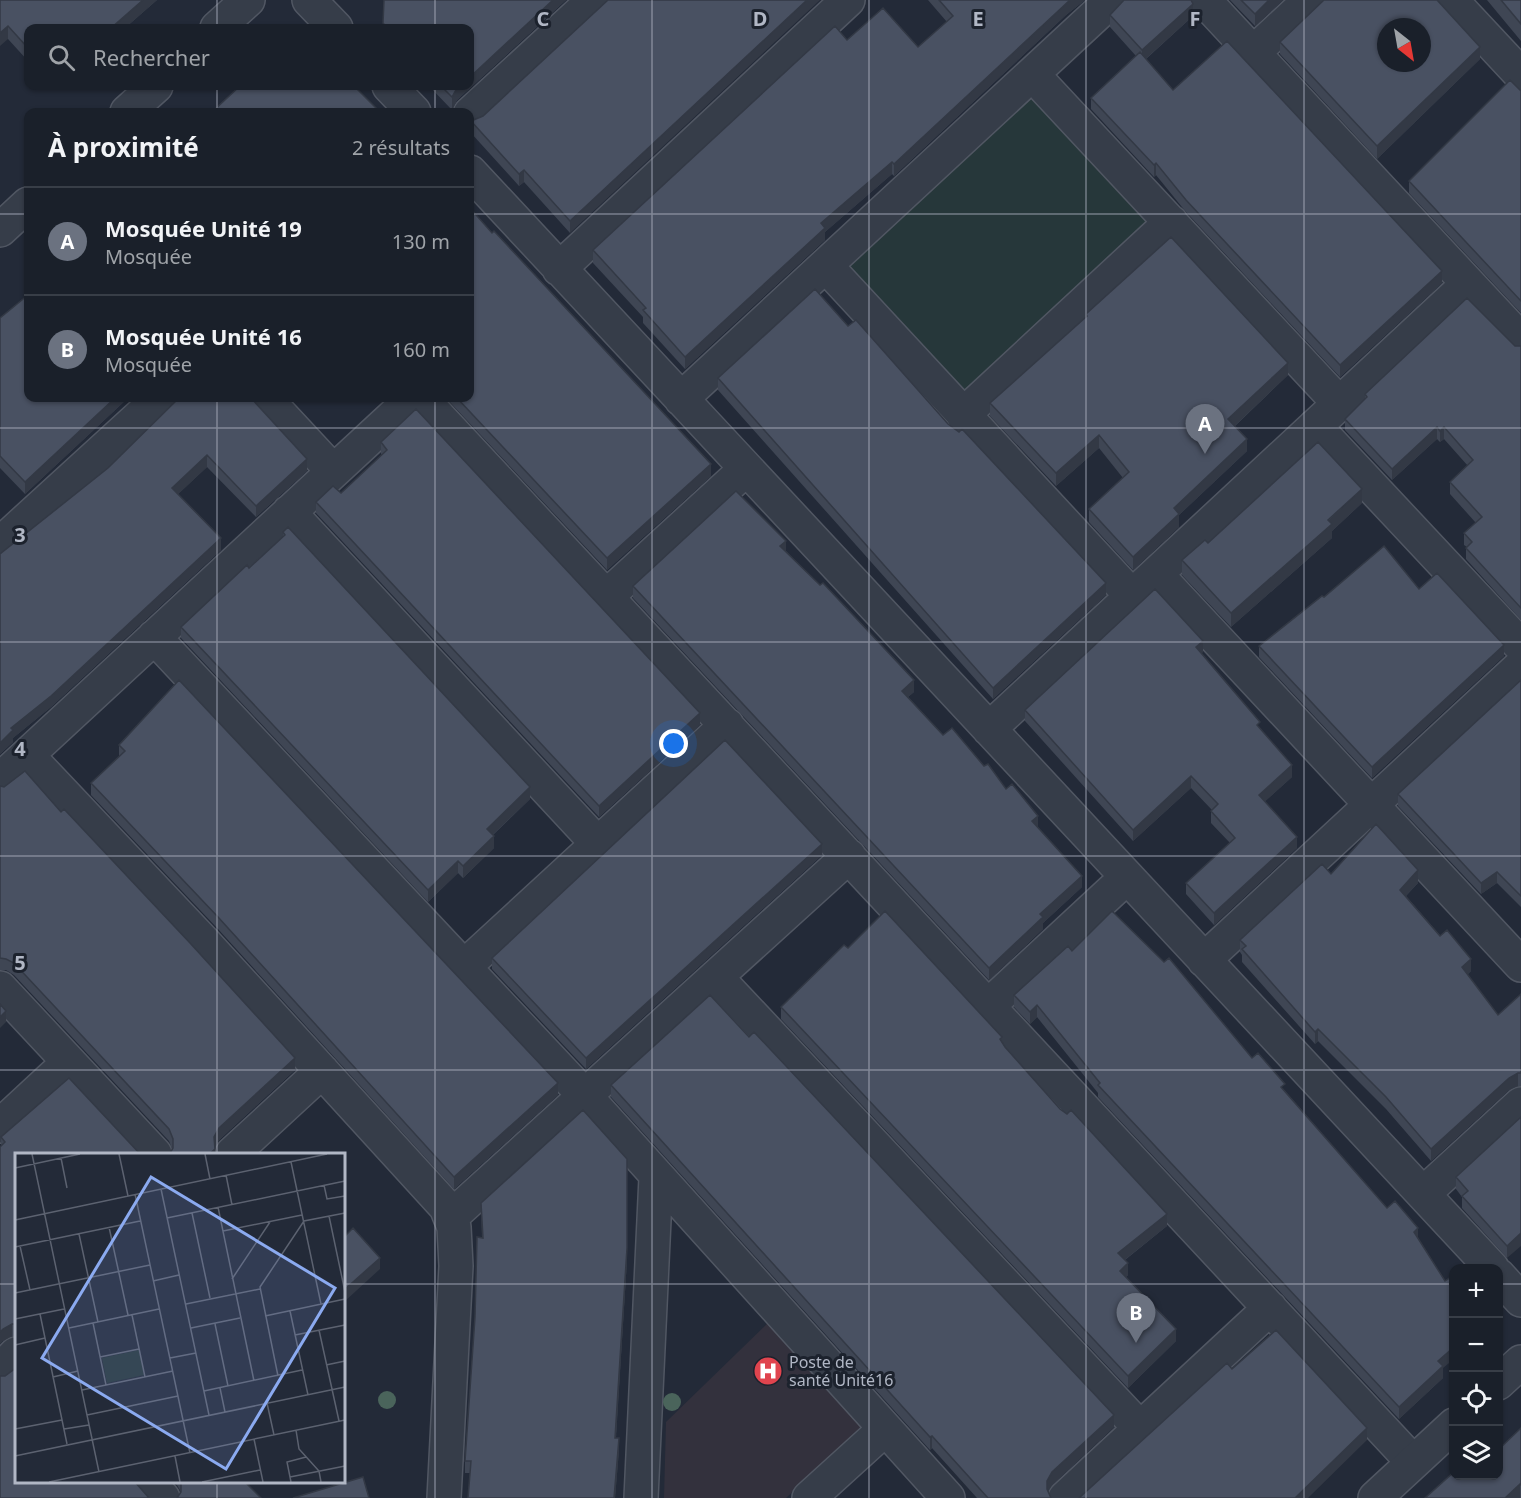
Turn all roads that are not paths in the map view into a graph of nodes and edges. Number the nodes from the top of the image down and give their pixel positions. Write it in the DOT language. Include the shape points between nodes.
graph roads {
  1 [pos="248,0"];
  2 [pos="309,0"];
  3 [pos="594,0"];
  4 [pos="848,0"];
  5 [pos="1112,0"];
  6 [pos="1204,0"];
  7 [pos="1310,0"];
  8 [pos="1451,0"];
  9 [pos="221,24"];
  10 [pos="332,24"];
  11 [pos="1253,53"];
  12 [pos="1032,74"];
  13 [pos="1521,75"];
  14 [pos="152,90"];
  15 [pos="393,90"];
  16 [pos="131,108"];
  17 [pos="410,108"];
  18 [pos="474,110"];
  19 [pos="474,176"];
  20 [pos="24,208"];
  21 [pos="1170,222"];
  22 [pos="0,230"];
  23 [pos="826,266"];
  24 [pos="559,268"];
  25 [pos="1468,284"];
  26 [pos="1521,340"];
  27 [pos="681,399"];
  28 [pos="156,402"];
  29 [pos="269,402"];
  30 [pos="409,402"];
  31 [pos="425,402"];
  32 [pos="1340,403"];
  33 [pos="963,415"];
  34 [pos="1315,426"];
  35 [pos="746,469"];
  36 [pos="333,471"];
  37 [pos="289,512"];
  38 [pos="0,544"];
  39 [pos="1156,574"];
  40 [pos="1132,596"];
  41 [pos="606,597"];
  42 [pos="154,637"];
  43 [pos="1521,646"];
  44 [pos="1521,666"];
  45 [pos="727,725"];
  46 [pos="989,729"];
  47 [pos="27,755"];
  48 [pos="0,780"];
  49 [pos="1371,805"];
  50 [pos="597,843"];
  51 [pos="849,856"];
  52 [pos="1127,877"];
  53 [pos="1204,960"];
  54 [pos="1521,965"];
  55 [pos="464,967"];
  56 [pos="717,978"];
  57 [pos="0,988"];
  58 [pos="988,1006"];
  59 [pos="69,1062"];
  60 [pos="322,1071"];
  61 [pos="586,1097"];
  62 [pos="1521,1104"];
  63 [pos="0,1126"];
  64 [pos="153,1153"];
  65 [pos="234,1153"];
  66 [pos="656,1177"];
  67 [pos="1423,1194"];
  68 [pos="451,1217"];
  69 [pos="1487,1264"];
  70 [pos="1503,1280"];
  71 [pos="1521,1300"];
  72 [pos="1270,1308"];
  73 [pos="15,1355"];
  74 [pos="1521,1362"];
  75 [pos="0,1370"];
  76 [pos="1503,1378"];
  77 [pos="1453,1426"];
  78 [pos="1140,1428"];
  79 [pos="885,1429"];
  80 [pos="1413,1462"];
  81 [pos="149,1483"];
  82 [pos="163,1498"];
  83 [pos="444,1498"];
  84 [pos="641,1498"];
  85 [pos="809,1498"];
  86 [pos="948,1498"];
  87 [pos="1065,1498"];
  88 [pos="1375,1498"];
  1 -- 9 [label="street"];
  2 -- 10 [label="street"];
  3 -- 18 [label="street"];
  4 -- 24 [label="street"];
  5 -- 12 [label="street"];
  6 -- 11 [label="street"];
  7 -- 11 [label="street"];
  8 -- 13 [label="street"];
  11 -- 25 [label="street"];
  12 -- 21 [label="street"];
  12 -- 23 [label="street"];
  14 -- 16 [label="street"];
  15 -- 17 [label="street"];
  19 -- 24 [label="street"];
  20 -- 22 [label="street"];
  21 -- 32 [label="street"];
  21 -- 33 [label="street"];
  23 -- 27 [label="street"];
  23 -- 33 [label="street"];
  24 -- 27 [label="street"];
  25 -- 26 [label="street"];
  25 -- 32 [label="street"];
  27 -- 35 [label="street"];
  28 -- 38 [label="street"];
  29 -- 36 [label="street"];
  30 -- 36 [label="street"];
  31 -- 41 [label="street"];
  32 -- 34 [label="street"];
  33 -- 40 [label="street"];
  34 -- 39 [label="street"];
  34 -- 43 [label="street"];
  35 -- 41 [label="street"];
  35 -- 46 [label="street"];
  36 -- 37 [label="street"];
  37 -- 42 [label="street"];
  37 -- 50 [label="street"];
  39 -- 40 [label="street"];
  39 -- 49 [label="street"];
  40 -- 46 [label="street"];
  41 -- 45 [label="street"];
  42 -- 47 [label="street"];
  42 -- 55 [label="street"];
  44 -- 49 [label="street"];
  45 -- 50 [label="street"];
  45 -- 51 [label="street"];
  46 -- 52 [label="street"];
  47 -- 48 [label="street"];
  47 -- 60 [label="street"];
  49 -- 53 [label="street"];
  49 -- 54 [label="street"];
  50 -- 55 [label="street"];
  51 -- 56 [label="street"];
  51 -- 58 [label="street"];
  52 -- 53 [label="street"];
  52 -- 58 [label="street"];
  53 -- 67 [label="street"];
  55 -- 61 [label="street"];
  56 -- 61 [label="street"];
  56 -- 78 [label="street"];
  57 -- 59 [label="street"];
  58 -- 72 [label="street"];
  59 -- 63 [label="street"];
  59 -- 64 [label="street"];
  60 -- 65 [label="street"];
  60 -- 68 [label="street"];
  61 -- 66 [label="street"];
  61 -- 68 [label="street"];
  62 -- 67 [label="street"];
  66 -- 79 [label="street"];
  66 -- 84 [label="street"];
  67 -- 69 [label="street"];
  68 -- 83 [label="street" via="456,1266"];
  70 -- 71 [label="street"];
  72 -- 78 [label="street"];
  72 -- 80 [label="street"];
  73 -- 75 [label="street"];
  74 -- 76 [label="street"];
  77 -- 80 [label="street"];
  78 -- 87 [label="street"];
  79 -- 85 [label="street"];
  79 -- 86 [label="street"];
  80 -- 88 [label="street"];
  81 -- 82 [label="street"];
}
